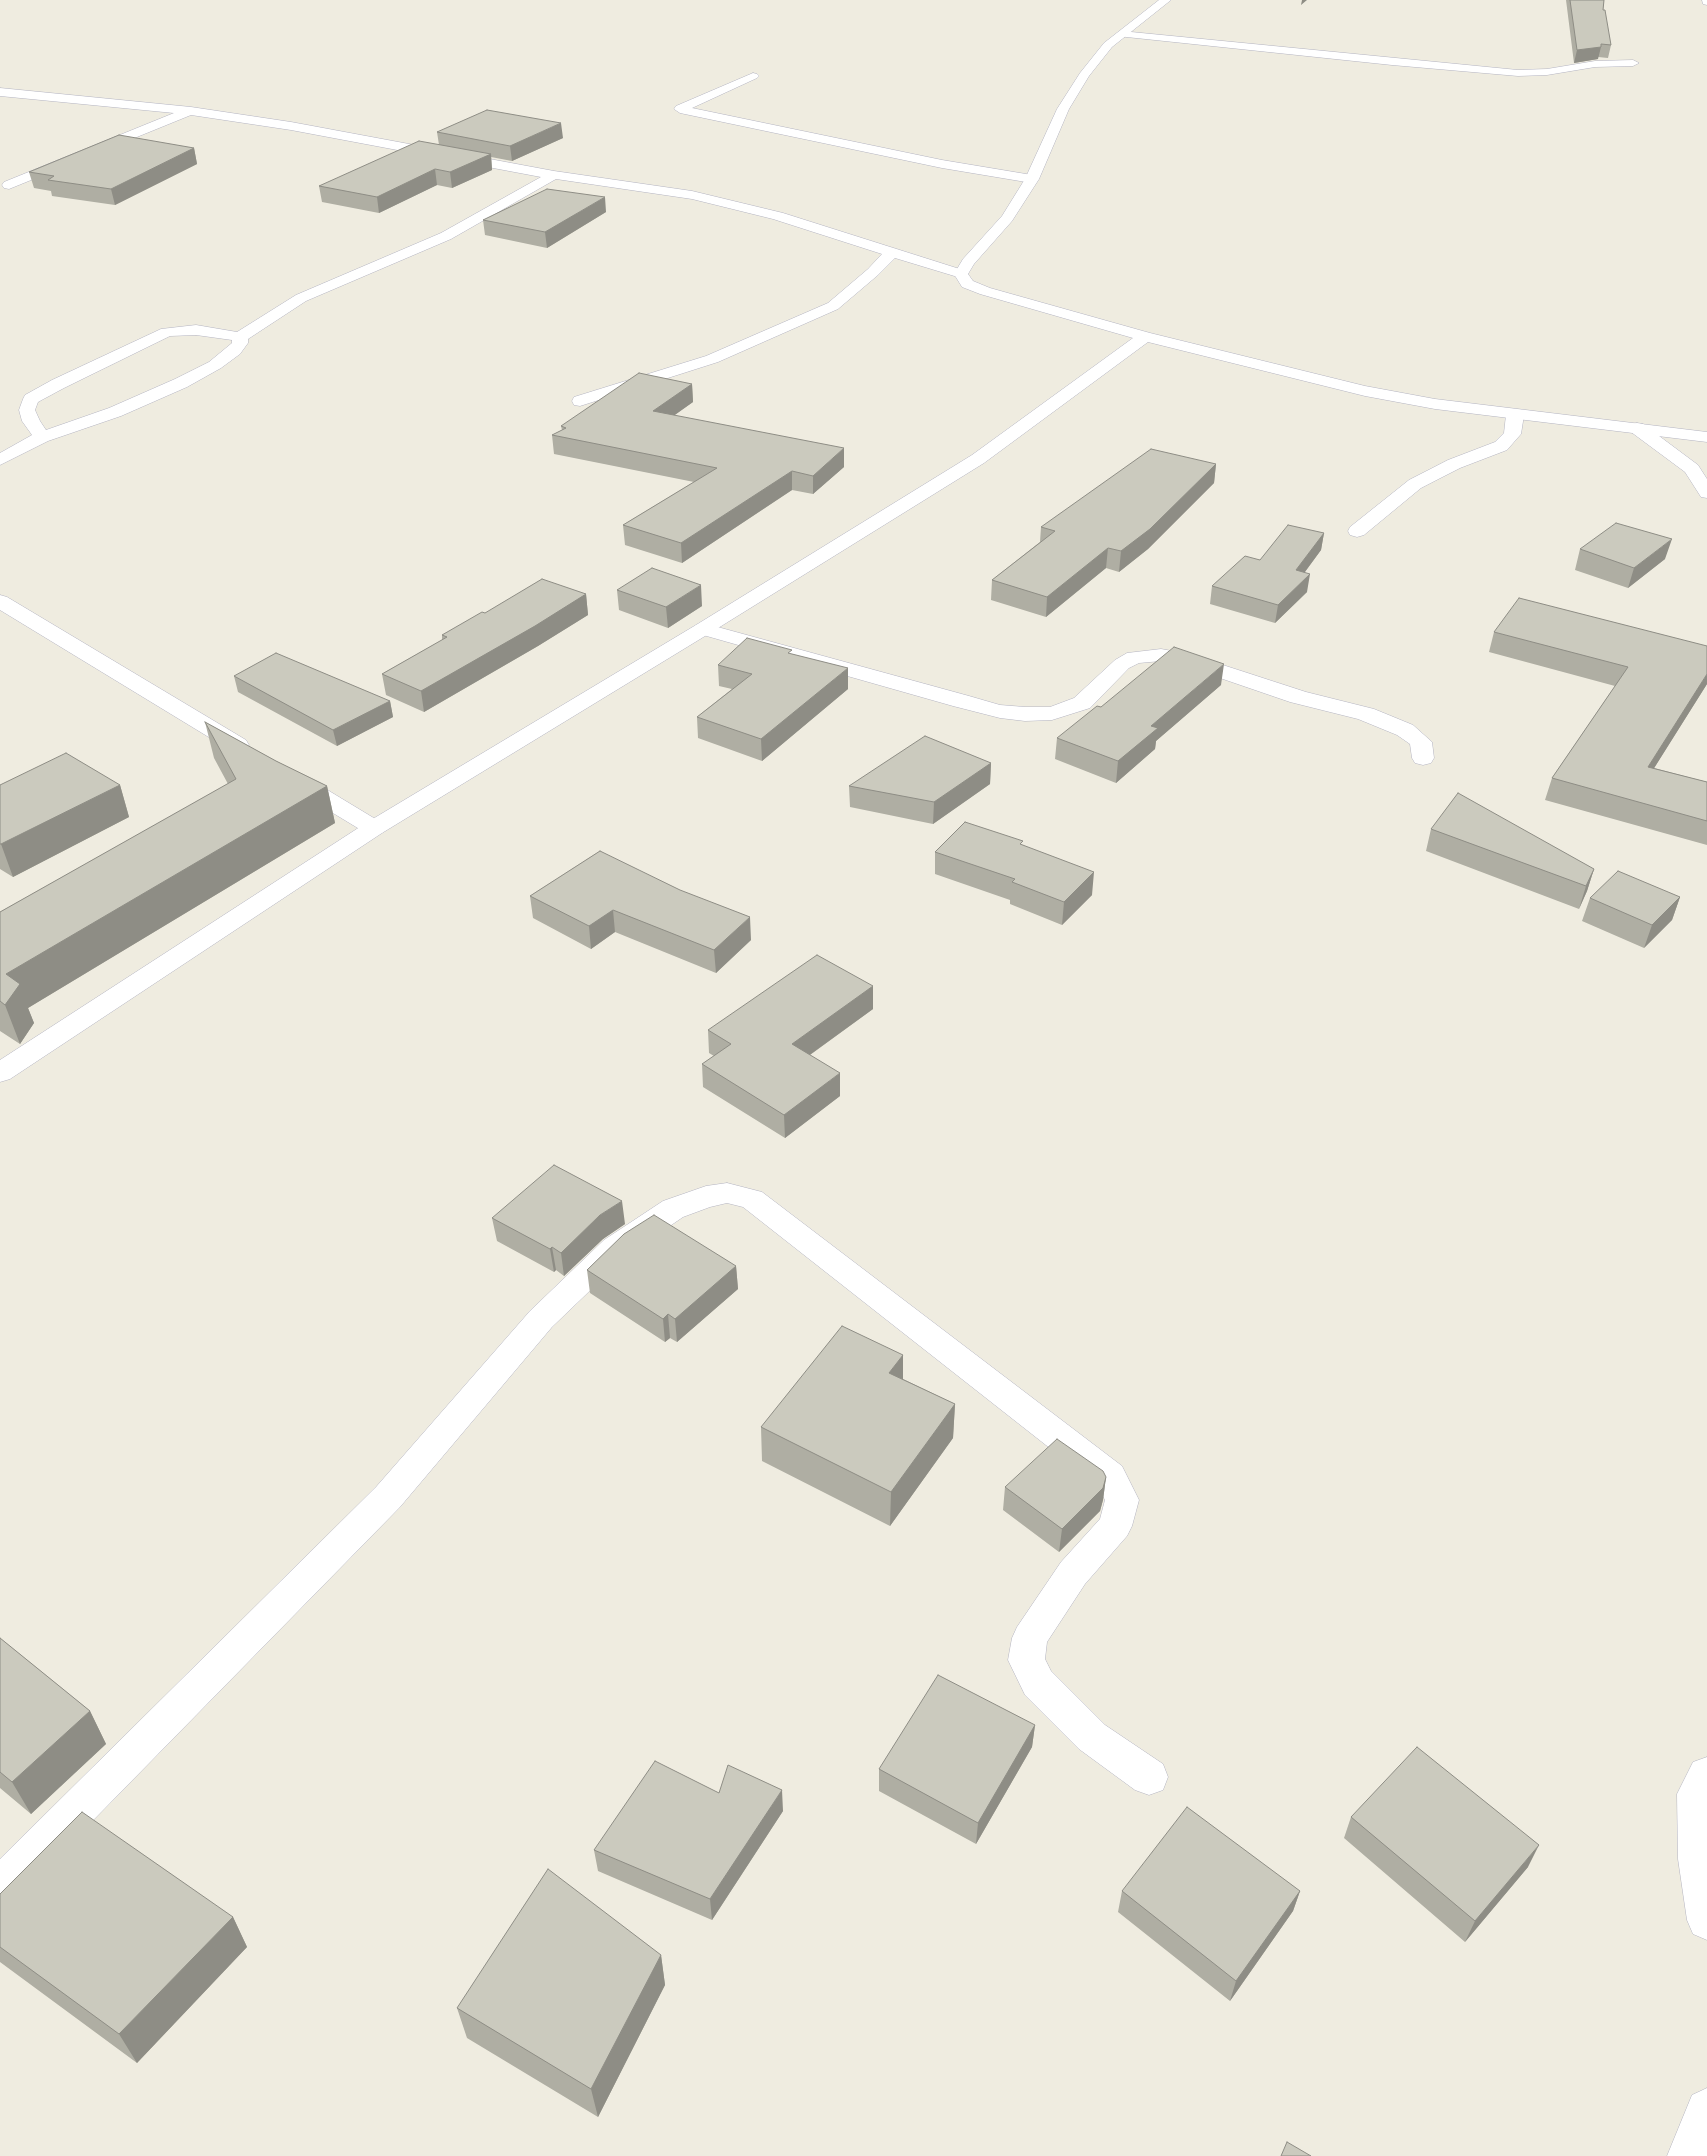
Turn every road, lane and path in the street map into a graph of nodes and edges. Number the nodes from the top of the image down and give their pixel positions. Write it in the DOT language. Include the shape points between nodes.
graph roads {
  1 [pos="1166,0"];
  2 [pos="1121,34"];
  3 [pos="1633,63"];
  4 [pos="753,76"];
  5 [pos="0,92"];
  6 [pos="14,93"];
  7 [pos="0,98"];
  8 [pos="191,111"];
  9 [pos="554,175"];
  10 [pos="1032,179"];
  11 [pos="9,185"];
  12 [pos="892,252"];
  13 [pos="961,274"];
  14 [pos="240,337"];
  15 [pos="1145,337"];
  16 [pos="580,400"];
  17 [pos="1515,415"];
  18 [pos="1637,428"];
  19 [pos="42,437"];
  20 [pos="1707,437"];
  21 [pos="0,460"];
  22 [pos="1707,493"];
  23 [pos="1357,531"];
  24 [pos="0,600"];
  25 [pos="703,630"];
  26 [pos="255,756"];
  27 [pos="1424,758"];
  28 [pos="280,771"];
  29 [pos="374,828"];
  30 [pos="0,1073"];
  31 [pos="1707,1775"];
  32 [pos="1149,1777"];
  33 [pos="0,1887"];
  34 [pos="1707,1920"];
  35 [pos="1707,2110"];
  36 [pos="1689,2156"];
  1 -- 2 [label="street"];
  2 -- 3 [label="street" via="1518,73"];
  2 -- 10 [label="street" via="1084,75 1068,101"];
  4 -- 10 [label="street" via="680,108 942,164"];
  5 -- 6 [label="street"];
  6 -- 7 [label="street"];
  6 -- 8 [label="street"];
  8 -- 9 [label="street" via="291,126"];
  8 -- 11 [label="street"];
  9 -- 12 [label="street" via="692,196 778,216"];
  9 -- 14 [label="street" via="446,236 301,298"];
  10 -- 13 [label="street" via="1007,218"];
  12 -- 13 [label="street"];
  12 -- 16 [label="street" via="833,306 712,359"];
  13 -- 15 [label="street" via="967,284 985,291"];
  14 -- 19 [label="street" via="234,351 215,366 115,412"];
  14 -- 19 [label="street" via="196,330 167,332 58,384 32,399 27,410"];
  15 -- 17 [label="street" via="1364,391"];
  15 -- 25 [label="street" via="978,459"];
  17 -- 18 [label="street"];
  17 -- 23 [label="street" via="1512,434 1501,446 1454,464 1415,484"];
  18 -- 20 [label="street"];
  18 -- 22 [label="street" via="1692,469"];
  19 -- 21 [label="street"];
  24 -- 26 [label="street"];
  25 -- 27 [label="street" via="961,701 1026,714 1052,713 1082,703 1122,664 1134,657 1161,654 1189,660 1298,697 1366,714 1405,730 1421,742"];
  25 -- 29 [label="street"];
  28 -- 29 [label="street"];
  29 -- 30 [label="street"];
  31 -- 34 [label="street" via="1696,1794 1698,1859"];
  32 -- 33 [label="street" via="1092,1737 1038,1683 1026,1660 1030,1638 1074,1573 1115,1526 1122,1500 1110,1476 752,1199 727,1193 673,1209 608,1254 541,1319 388,1497"];
  35 -- 36 [label="street"];
}
